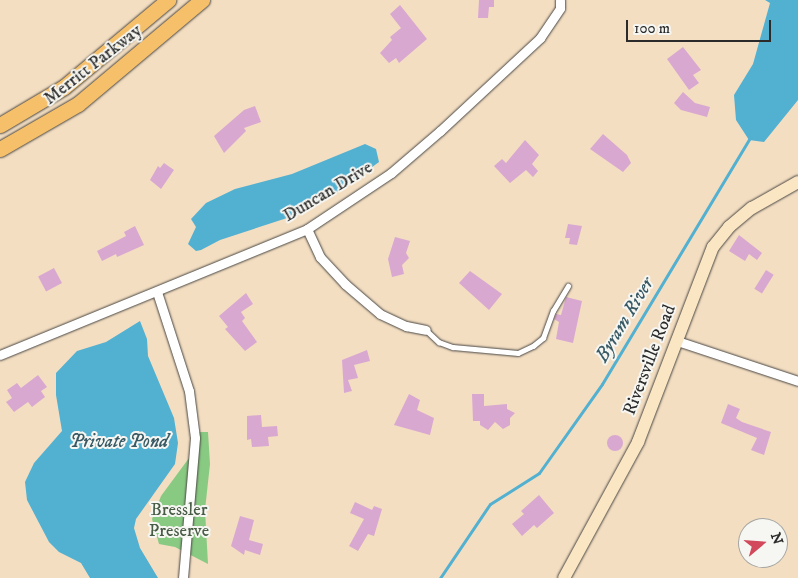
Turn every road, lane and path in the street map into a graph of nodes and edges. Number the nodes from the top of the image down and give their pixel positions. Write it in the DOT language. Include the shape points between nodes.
graph roads {
  1 [pos="168,0"];
  2 [pos="202,0"];
  3 [pos="560,0"];
  4 [pos="0,125"];
  5 [pos="0,149"];
  6 [pos="798,182"];
  7 [pos="307,229"];
  8 [pos="568,286"];
  9 [pos="156,292"];
  10 [pos="426,330"];
  11 [pos="677,341"];
  12 [pos="0,355"];
  13 [pos="798,381"];
  14 [pos="183,578"];
  15 [pos="564,578"];
  1 -- 4 [label="highway, Merritt Parkway" via="64,87"];
  2 -- 5 [label="highway, Merritt Parkway" via="78,104"];
  3 -- 7 [label="street, Duncan Drive" via="560,8 540,38 440,131 391,174"];
  6 -- 11 [label="street, Riversville Road" via="752,208 729,227 713,247"];
  7 -- 9 [label="street, Duncan Drive"];
  7 -- 10 [label="street" via="320,257 380,314 406,326"];
  8 -- 10 [label="lane" via="553,311 543,338 518,353 453,347 439,342"];
  9 -- 12 [label="street, Duncan Drive"];
  9 -- 14 [label="street" via="189,391 195,438"];
  11 -- 13 [label="street"];
  11 -- 15 [label="street, Riversville Road" via="638,442"];
}
